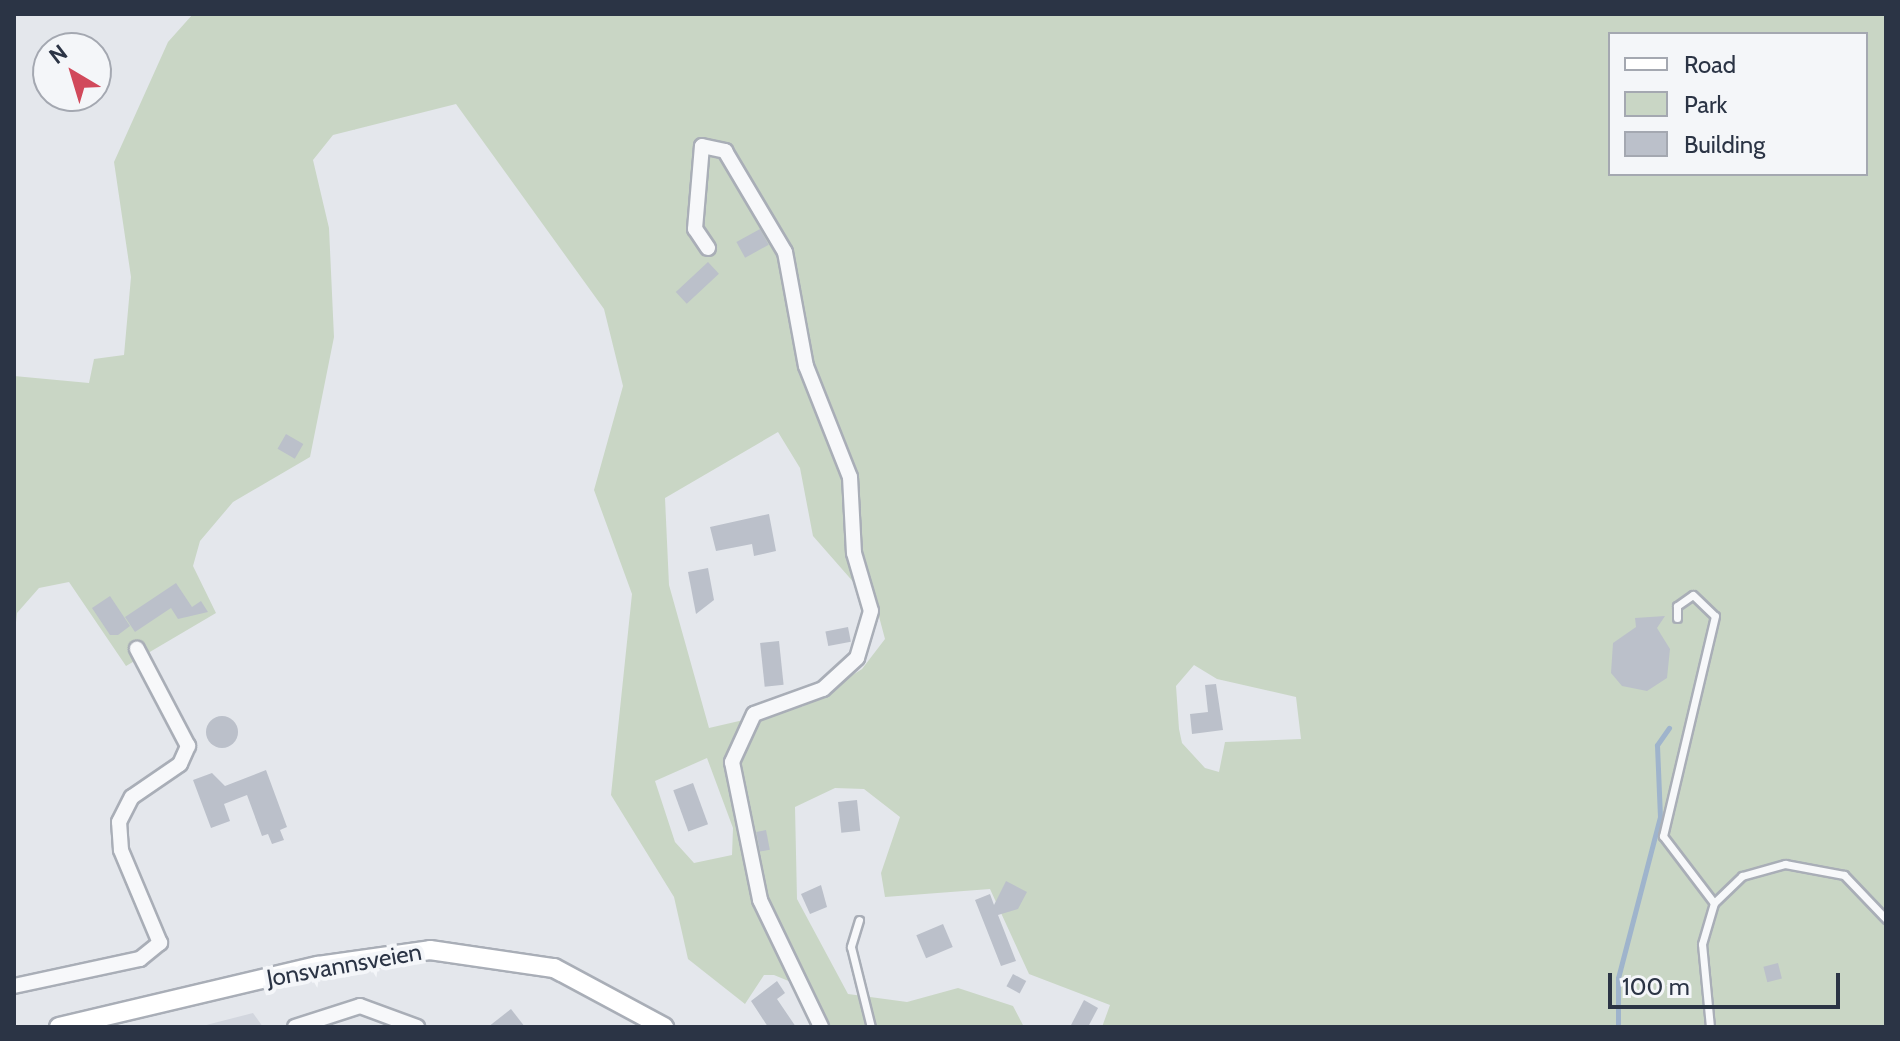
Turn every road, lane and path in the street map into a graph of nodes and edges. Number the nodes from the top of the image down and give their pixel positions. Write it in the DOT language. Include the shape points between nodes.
graph roads {
  1 [pos="708,248"];
  2 [pos="1677,618"];
  3 [pos="137,649"];
  4 [pos="1714,903"];
  5 [pos="1886,919"];
  6 [pos="859,920"];
  7 [pos="14,986"];
  8 [pos="59,1027"];
  9 [pos="295,1027"];
  10 [pos="417,1027"];
  11 [pos="664,1027"];
  12 [pos="821,1027"];
  13 [pos="871,1027"];
  14 [pos="1710,1027"];
  1 -- 12 [label="street" via="695,229 702,146 725,151 785,252 806,366 850,477 854,553 871,611 857,658 823,689 754,714 732,762 760,900"];
  2 -- 4 [label="lane" via="1677,606 1693,595 1715,616 1663,836"];
  3 -- 7 [label="street" via="188,746 180,764 132,797 119,822 121,850 160,943 140,959"];
  4 -- 5 [label="lane" via="1761,866 1785,864 1852,880"];
  4 -- 14 [label="lane" via="1702,944"];
  6 -- 13 [label="lane" via="851,947"];
  8 -- 11 [label="main road, Jonsvannsveien" via="318,966 430,950 554,968"];
  9 -- 10 [label="street" via="360,1006"];
}
